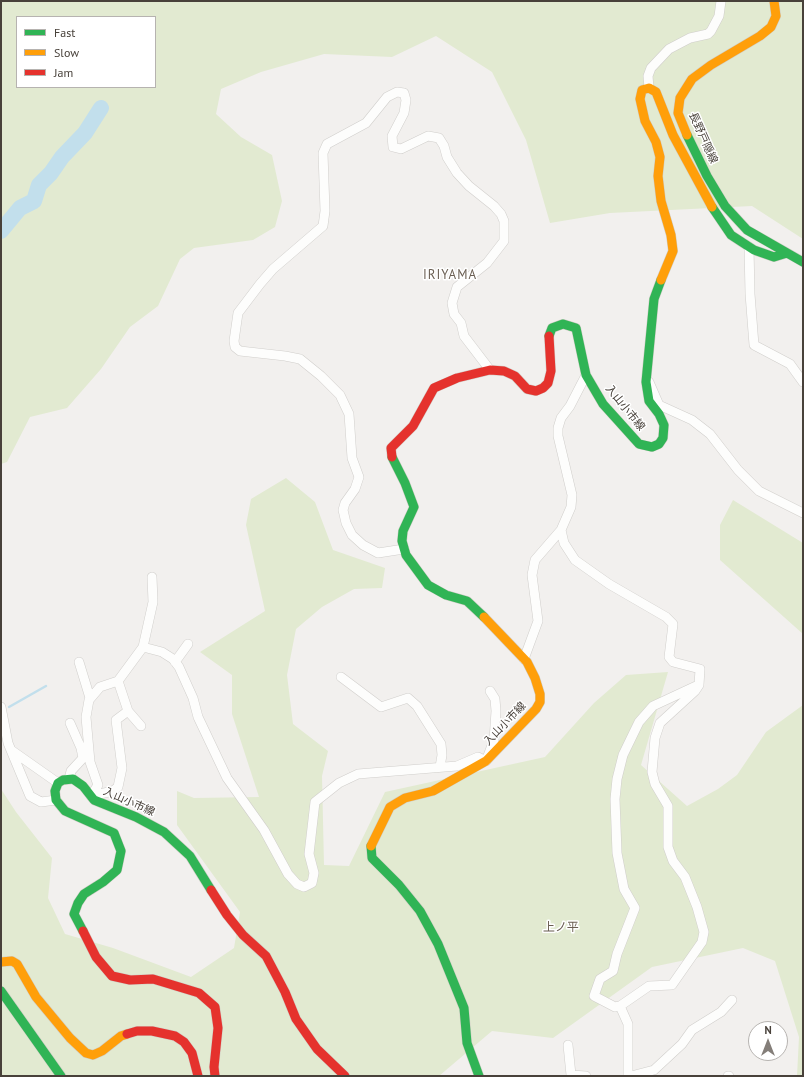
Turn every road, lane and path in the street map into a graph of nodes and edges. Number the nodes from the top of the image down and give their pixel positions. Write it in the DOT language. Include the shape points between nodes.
graph roads {
  1 [pos="721,1"];
  2 [pos="774,1"];
  3 [pos="649,88"];
  4 [pos="749,247"];
  5 [pos="787,253"];
  6 [pos="803,262"];
  7 [pos="490,370"];
  8 [pos="586,375"];
  9 [pos="646,382"];
  10 [pos="803,382"];
  11 [pos="803,513"];
  12 [pos="561,530"];
  13 [pos="404,549"];
  14 [pos="152,577"];
  15 [pos="188,644"];
  16 [pos="143,647"];
  17 [pos="524,659"];
  18 [pos="80,662"];
  19 [pos="175,662"];
  20 [pos="341,677"];
  21 [pos="118,681"];
  22 [pos="699,684"];
  23 [pos="490,691"];
  24 [pos="90,698"];
  25 [pos="1,707"];
  26 [pos="128,711"];
  27 [pos="70,723"];
  28 [pos="141,726"];
  29 [pos="11,750"];
  30 [pos="486,761"];
  31 [pos="440,767"];
  32 [pos="69,779"];
  33 [pos="58,784"];
  34 [pos="91,796"];
  35 [pos="56,800"];
  36 [pos="1,962"];
  37 [pos="1,991"];
  38 [pos="732,1000"];
  39 [pos="620,1006"];
  40 [pos="568,1045"];
  41 [pos="61,1076"];
  42 [pos="198,1076"];
  43 [pos="215,1076"];
  44 [pos="345,1076"];
  45 [pos="479,1076"];
  46 [pos="586,1076"];
  47 [pos="628,1076"];
  48 [pos="631,1076"];
  1 -- 3 [label="street" via="719,16 711,31 669,49 651,68 648,76"];
  2 -- 5 [label="main road, 長野戸隠線" via="776,16 771,27 692,79 680,98 678,113 707,176 725,206 747,230"];
  3 -- 4 [label="main road" via="656,92 673,135 717,215 731,235"];
  3 -- 9 [label="main road, 入山小市線" via="642,90 640,99 644,121 656,142 660,157 658,176 661,201 674,251 654,299"];
  4 -- 5 [label="main road" via="774,257"];
  4 -- 10 [label="street" via="754,345 790,364"];
  5 -- 6 [label="main road, 長野戸隠線"];
  7 -- 8 [label="main road, 入山小市線" via="504,371 515,376 527,389 536,391 543,388 548,383 552,371 549,334 552,328 563,324 576,328"];
  7 -- 13 [label="main road, 入山小市線" via="457,378 434,388 413,426 391,448 392,460 406,483 414,507 403,531"];
  7 -- 13 [label="street" via="464,336 452,303 457,287 487,263 500,246 505,237 504,221 494,206 460,176 439,138 428,136 401,149 393,147 392,136 404,113 406,100 404,93 397,92 388,97 366,123 327,144 323,153 323,226 273,269 256,289 238,313 234,341 235,347 240,351 300,360 340,395 349,414 352,458 359,477 355,489 345,503 343,510 346,522 352,535 378,553"];
  8 -- 9 [label="main road, 入山小市線" via="603,404 615,418 639,444 652,447 659,444 663,438 664,425 649,401"];
  8 -- 12 [label="street" via="558,428 572,495 571,507"];
  9 -- 11 [label="street" via="650,383 659,405 692,420 710,434 738,470 759,491"];
  12 -- 17 [label="street" via="538,555 532,567 538,621"];
  12 -- 22 [label="street" via="564,544 575,560 609,584 666,617 673,624 669,656 673,662 700,669"];
  13 -- 17 [label="main road, 入山小市線" via="428,585 446,595 467,601"];
  14 -- 16 [label="street" via="153,602"];
  15 -- 19 [label="street"];
  16 -- 19 [label="street" via="162,652"];
  16 -- 21 [label="street"];
  17 -- 30 [label="main road, 入山小市線" via="535,678 540,702"];
  18 -- 24 [label="street"];
  19 -- 31 [label="street" via="227,778 264,830 296,884 304,887 312,883 314,873 309,854 315,802 358,774"];
  20 -- 31 [label="street" via="381,707 408,698 417,706 441,744"];
  21 -- 24 [label="street" via="100,687"];
  21 -- 26 [label="street"];
  22 -- 39 [label="street" via="653,706 639,722 623,755 617,779 617,853 624,889 635,908 613,971 600,979 594,996 615,1007"];
  22 -- 39 [label="street" via="695,691 660,723 654,738 652,772 668,806 668,847 673,861 685,877 697,907 704,932 702,942 672,985 649,986"];
  23 -- 30 [label="street" via="495,699 496,711 494,740"];
  24 -- 34 [label="street" via="86,717 90,755 98,785"];
  25 -- 29 [label="street"];
  26 -- 28 [label="street"];
  26 -- 34 [label="street" via="116,720 122,768 118,787 113,791"];
  27 -- 32 [label="street" via="83,758 71,771"];
  29 -- 33 [label="street"];
  29 -- 35 [label="street" via="30,796 41,802"];
  30 -- 31 [label="street" via="478,758 457,766"];
  30 -- 45 [label="main road, 入山小市線" via="433,791 405,798 390,807 371,846 372,858 420,910 438,944 464,1008 467,1043"];
  32 -- 33 [label="main road"];
  32 -- 34 [label="main road, 入山小市線" via="83,786"];
  33 -- 35 [label="main road" via="55,791"];
  34 -- 44 [label="main road, 入山小市線" via="94,800 136,817 164,832 190,856 227,915 243,935 266,956 296,1019 317,1049"];
  35 -- 43 [label="main road" via="65,811 114,833 120,842 121,852 117,870 84,894 74,914 96,957 112,976 130,980 153,979 200,993 215,1007 218,1028"];
  36 -- 42 [label="main road" via="12,961 16,964 36,997 86,1053 93,1055 121,1036 137,1031 152,1031 175,1036 184,1042 192,1053"];
  37 -- 41 [label="main road"];
  38 -- 48 [label="street" via="721,1012 692,1030 682,1044 654,1070"];
  39 -- 47 [label="street" via="628,1024"];
  40 -- 46 [label="street" via="572,1075"];
}
